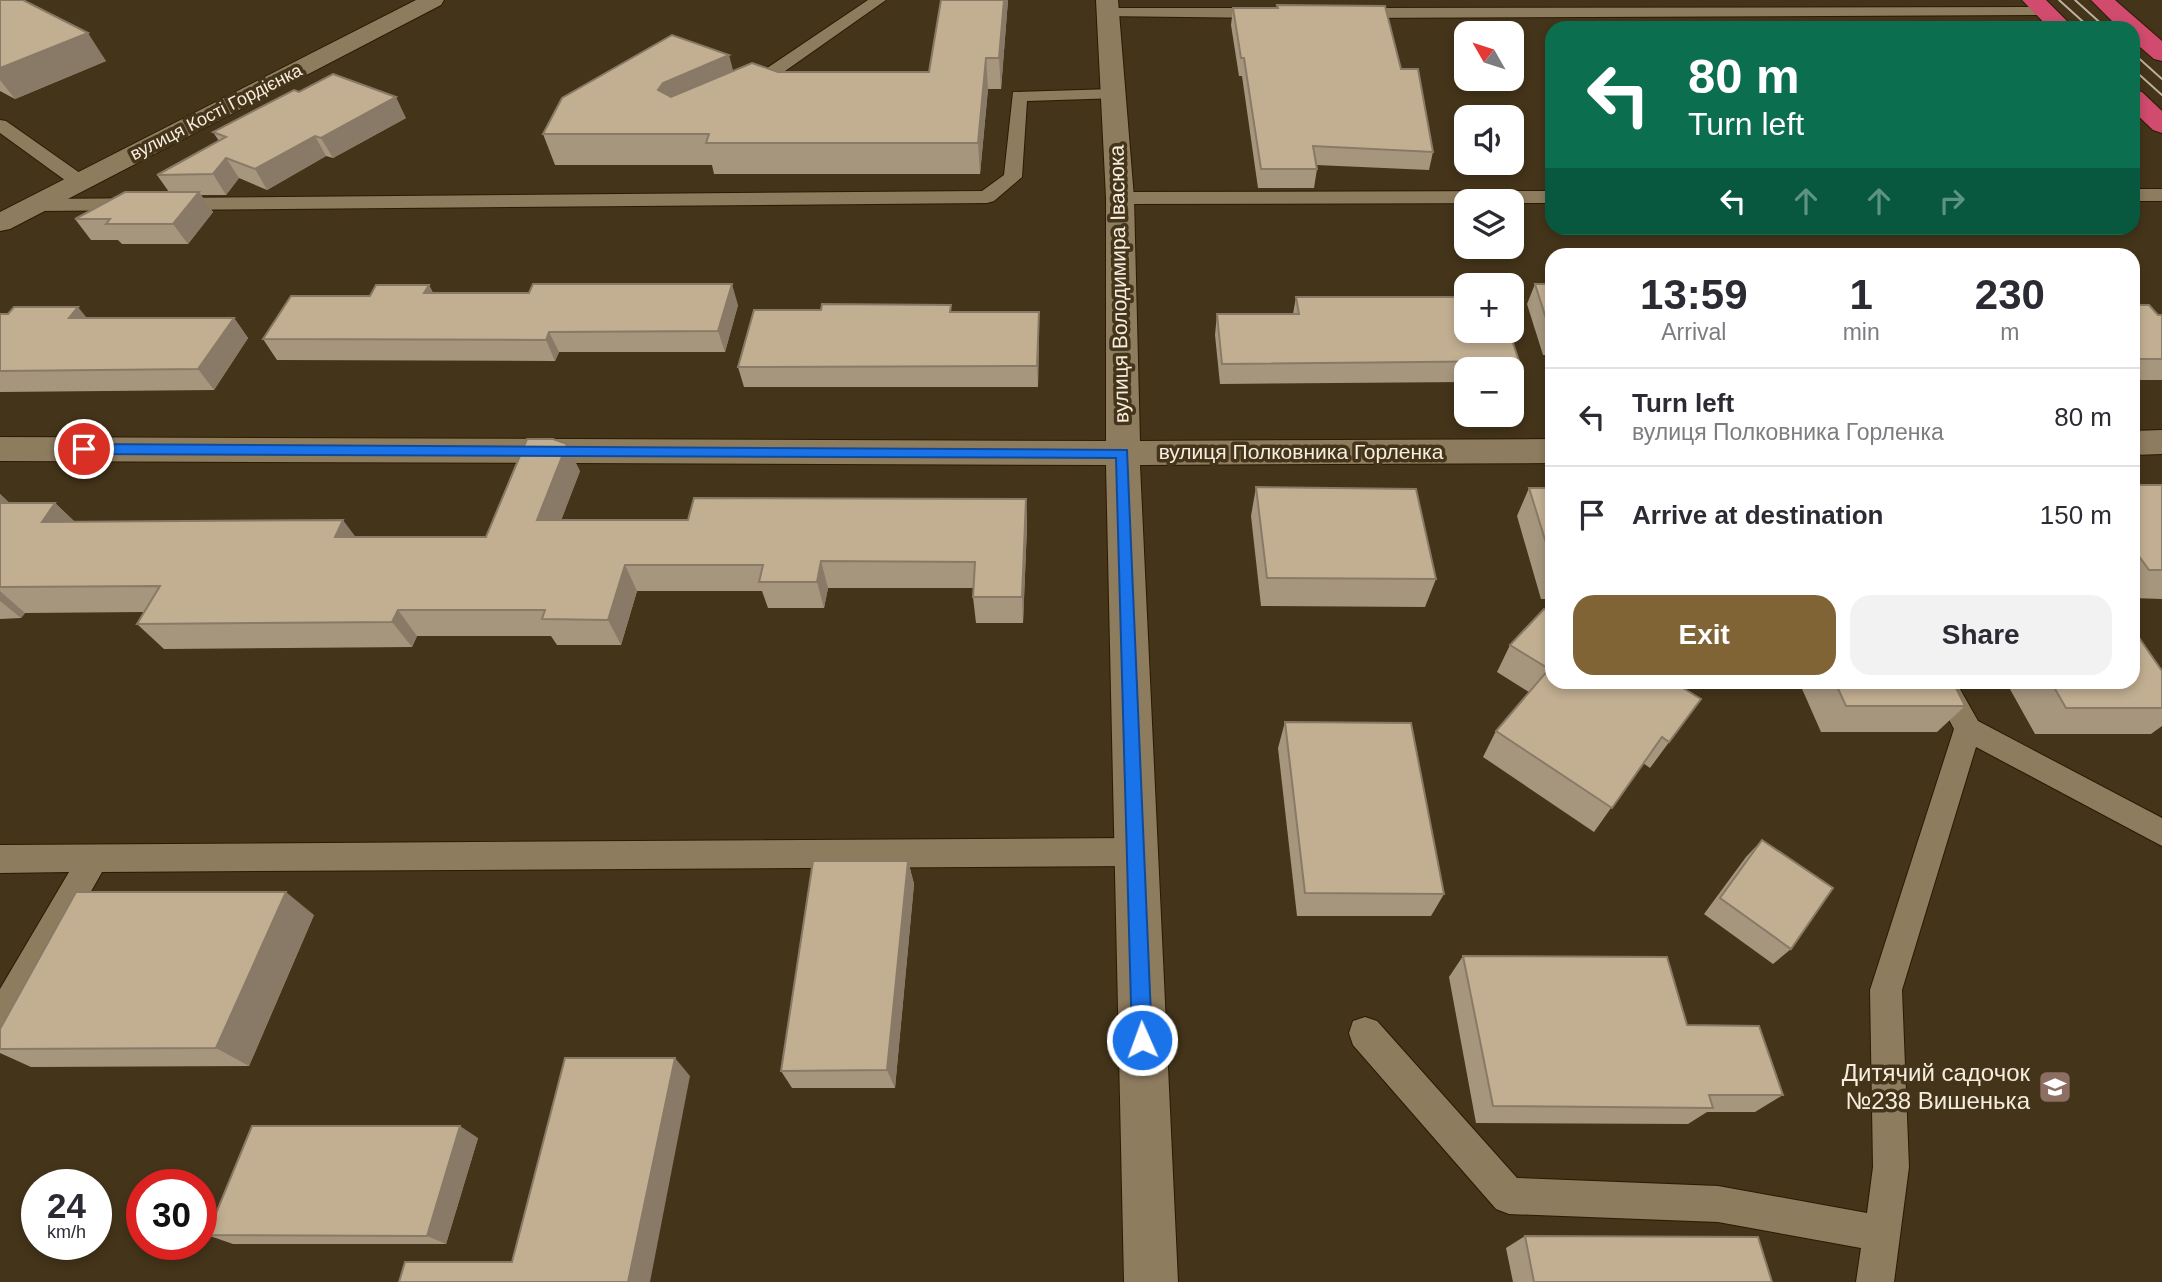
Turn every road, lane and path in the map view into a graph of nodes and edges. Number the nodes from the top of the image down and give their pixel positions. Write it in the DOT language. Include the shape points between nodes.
graph roads {
  1 [pos="433,0"];
  2 [pos="878,0"];
  3 [pos="2102,0"];
  4 [pos="1107,6"];
  5 [pos="1874,12"];
  6 [pos="1278,13"];
  7 [pos="1334,13"];
  8 [pos="2047,13"];
  9 [pos="1878,21"];
  10 [pos="2125,21"];
  11 [pos="2140,34"];
  12 [pos="2162,54"];
  13 [pos="1113,93"];
  14 [pos="725,100"];
  15 [pos="2140,104"];
  16 [pos="0,125"];
  17 [pos="2162,125"];
  18 [pos="80,182"];
  19 [pos="2140,195"];
  20 [pos="2162,195"];
  21 [pos="1545,197"];
  22 [pos="1120,198"];
  23 [pos="36,205"];
  24 [pos="0,223"];
  25 [pos="2162,442"];
  26 [pos="2140,443"];
  27 [pos="0,449"];
  28 [pos="1545,451"];
  29 [pos="1122,453"];
  30 [pos="1946,689"];
  31 [pos="1968,729"];
  32 [pos="2162,833"];
  33 [pos="1135,852"];
  34 [pos="0,859"];
  35 [pos="93,859"];
  36 [pos="0,1020"];
  37 [pos="1365,1033"];
  38 [pos="1882,1234"];
  39 [pos="1151,1282"];
  40 [pos="1875,1282"];
  1 -- 18 [label="street, вулиця Кості Гордієнка"];
  2 -- 14 [label="lane" via="748,90"];
  3 -- 10 [label="highway"];
  4 -- 6 [label="lane"];
  4 -- 13 [label="street, вулиця Володимира Івасюка"];
  5 -- 7 [label="lane"];
  5 -- 8 [label="lane"];
  5 -- 9 [label="lane"];
  11 -- 12 [label="highway"];
  13 -- 22 [label="street, вулиця Володимира Івасюка"];
  13 -- 23 [label="lane" via="1019,96 1013,177 987,197"];
  15 -- 17 [label="highway"];
  16 -- 18 [label="lane"];
  18 -- 23 [label="street, вулиця Кості Гордієнка"];
  19 -- 20 [label="lane"];
  21 -- 22 [label="lane"];
  22 -- 29 [label="street, вулиця Володимира Івасюка"];
  23 -- 24 [label="street, вулиця Кості Гордієнка"];
  25 -- 26 [label="street"];
  27 -- 29 [label="street, вулиця Полковника Горленка"];
  28 -- 29 [label="street, вулиця Полковника Горленка"];
  29 -- 33 [label="street, вулиця Володимира Івасюка"];
  30 -- 31 [label="lane"];
  31 -- 32 [label="lane"];
  31 -- 38 [label="lane" via="1886,990 1891,1167"];
  33 -- 35 [label="lane"];
  33 -- 39 [label="street, вулиця Володимира Івасюка"];
  34 -- 35 [label="lane"];
  35 -- 36 [label="lane"];
  37 -- 38 [label="lane" via="1509,1196 1718,1203"];
  38 -- 40 [label="lane"];
}
